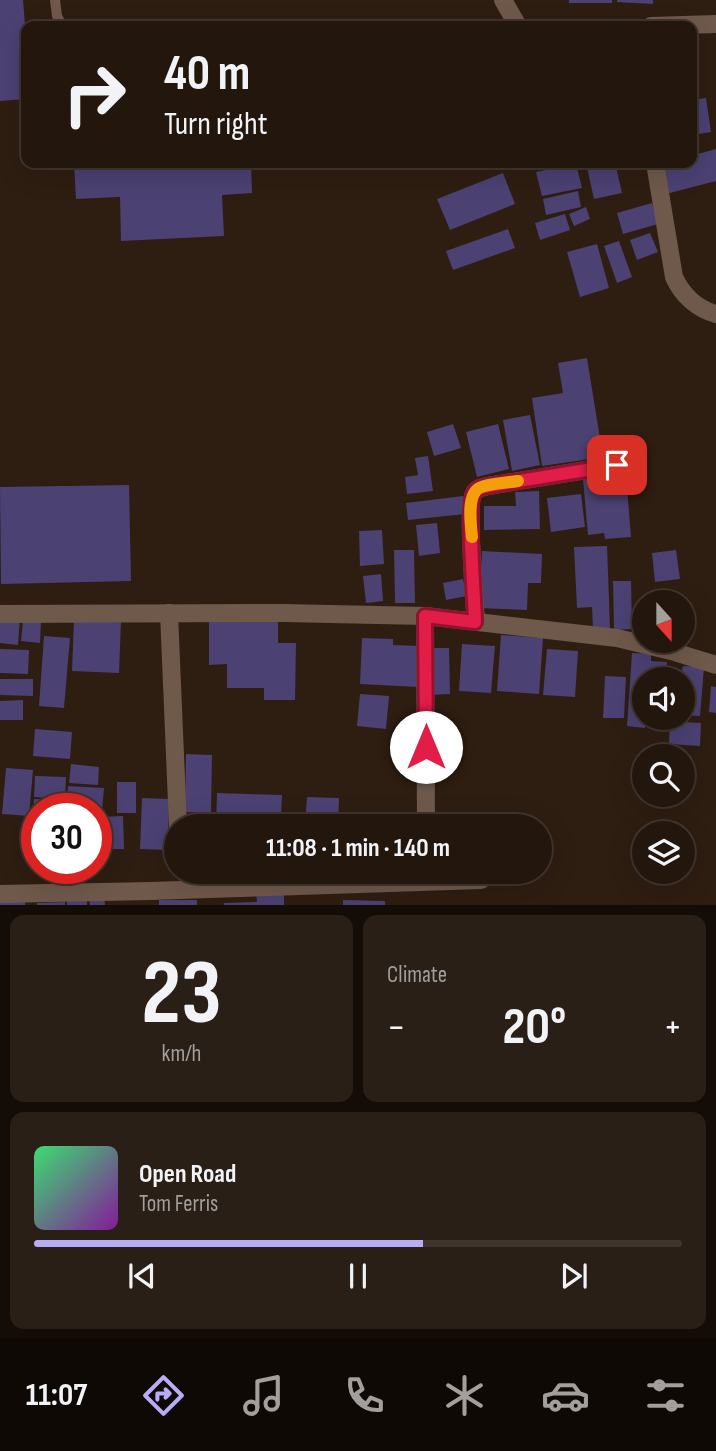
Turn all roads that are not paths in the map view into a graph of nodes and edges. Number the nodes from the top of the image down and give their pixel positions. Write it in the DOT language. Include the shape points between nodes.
graph roads {
  1 [pos="55,0"];
  2 [pos="503,0"];
  3 [pos="60,21"];
  4 [pos="515,21"];
  5 [pos="716,24"];
  6 [pos="697,25"];
  7 [pos="656,168"];
  8 [pos="716,314"];
  9 [pos="617,465"];
  10 [pos="169,613"];
  11 [pos="0,614"];
  12 [pos="425,616"];
  13 [pos="475,622"];
  14 [pos="716,665"];
  15 [pos="177,814"];
  16 [pos="426,814"];
  17 [pos="181,884"];
  18 [pos="294,884"];
  19 [pos="181,890"];
  20 [pos="0,894"];
  21 [pos="150,898"];
  1 -- 3 [label="lane"];
  2 -- 4 [label="street"];
  5 -- 6 [label="street"];
  7 -- 8 [label="street" via="677,285 694,304"];
  9 -- 13 [label="street" via="488,486 473,493"];
  10 -- 11 [label="street"];
  10 -- 12 [label="street"];
  10 -- 15 [label="street"];
  12 -- 13 [label="street"];
  12 -- 16 [label="street"];
  13 -- 14 [label="street" via="617,638"];
  17 -- 19 [label="street"];
  18 -- 19 [label="street"];
  19 -- 21 [label="street"];
  20 -- 21 [label="street"];
}
